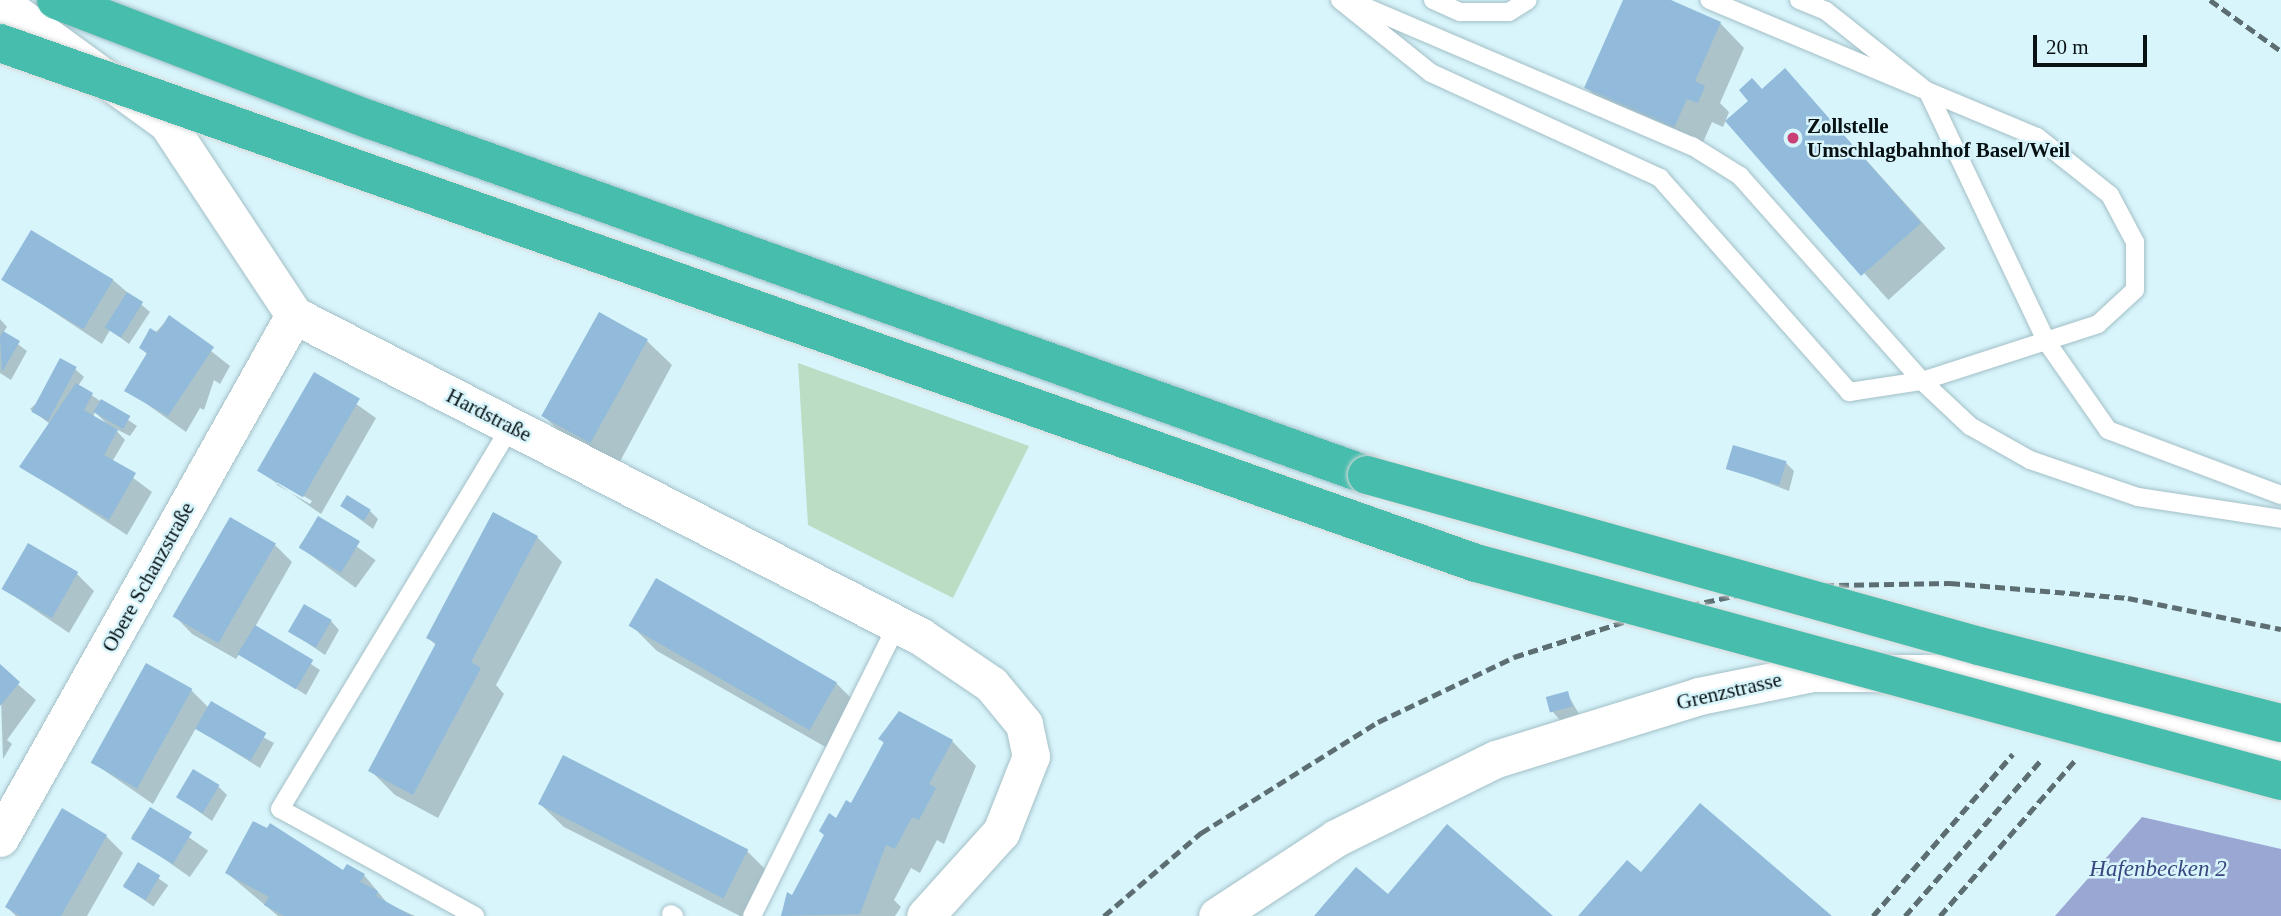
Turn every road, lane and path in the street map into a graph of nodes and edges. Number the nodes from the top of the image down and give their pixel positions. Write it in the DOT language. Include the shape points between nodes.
graph roads {
  1 [pos="56,0"];
  2 [pos="1340,0"];
  3 [pos="1349,0"];
  4 [pos="1433,0"];
  5 [pos="1528,0"];
  6 [pos="1709,0"];
  7 [pos="1799,0"];
  8 [pos="0,2"];
  9 [pos="0,44"];
  10 [pos="1928,92"];
  11 [pos="295,315"];
  12 [pos="2046,341"];
  13 [pos="1922,382"];
  14 [pos="510,426"];
  15 [pos="2281,495"];
  16 [pos="2281,519"];
  17 [pos="897,625"];
  18 [pos="2281,723"];
  19 [pos="2281,749"];
  20 [pos="2281,781"];
  21 [pos="3,827"];
  22 [pos="475,916"];
  23 [pos="752,916"];
  24 [pos="925,916"];
  25 [pos="1217,916"];
  1 -- 18 [label="highway, bridge" via="384,125 1367,475 1979,646"];
  2 -- 13 [label="lane" via="1431,73 1660,177 1849,391"];
  3 -- 13 [label="lane" via="1692,146 1740,176"];
  4 -- 5 [label="lane" via="1460,12 1508,12"];
  6 -- 10 [label="lane"];
  7 -- 10 [label="lane" via="1826,11"];
  8 -- 11 [label="street, Hardstraße" via="167,123"];
  9 -- 20 [label="highway, bridge" via="1476,563"];
  10 -- 12 [label="lane"];
  10 -- 12 [label="lane" via="2037,137 2110,195 2135,242 2135,290 2098,324"];
  11 -- 14 [label="street, Hardstraße"];
  11 -- 21 [label="street, Obere Schanzstraße"];
  12 -- 13 [label="lane"];
  12 -- 15 [label="lane" via="2108,430"];
  13 -- 16 [label="lane" via="1970,426 2070,478 2138,497"];
  14 -- 17 [label="street, Hardstraße"];
  14 -- 22 [label="lane" via="280,810"];
  17 -- 23 [label="lane"];
  17 -- 24 [label="street, Hardstraße" via="991,684 1024,724 1031,756 1001,832"];
  19 -- 25 [label="street, Grenzstrasse" via="1983,673 1812,673 1699,696 1496,759 1336,838"];
}
